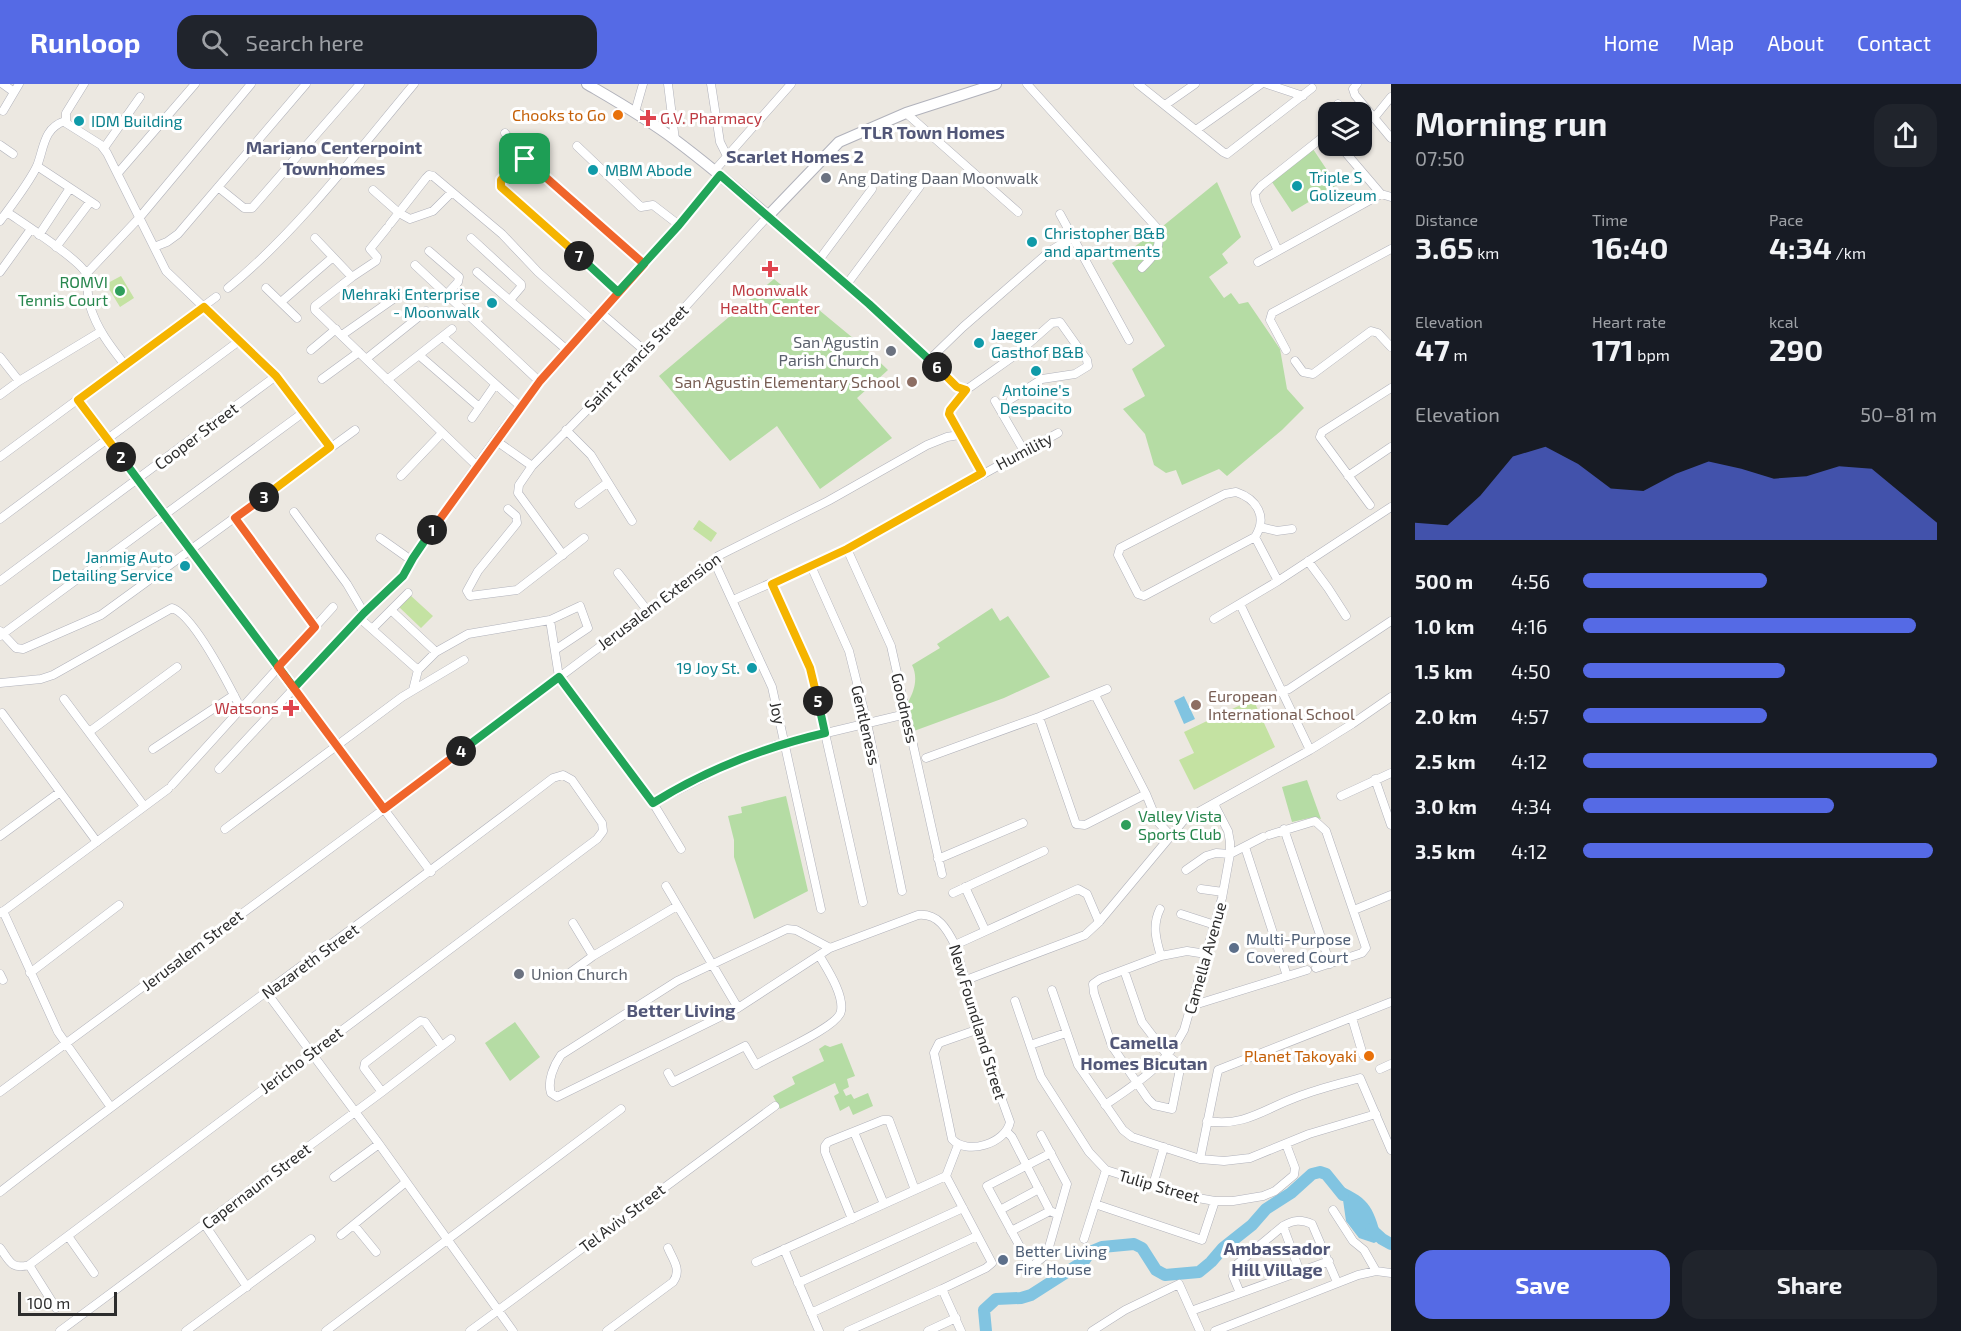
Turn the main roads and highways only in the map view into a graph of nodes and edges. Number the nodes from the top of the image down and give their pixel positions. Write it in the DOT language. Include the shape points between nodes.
graph roads {
  1 [pos="996,84"];
  2 [pos="591,85"];
  1 -- 2 [label="main road" via="906,113 836,144 768,216 675,140"];
}
